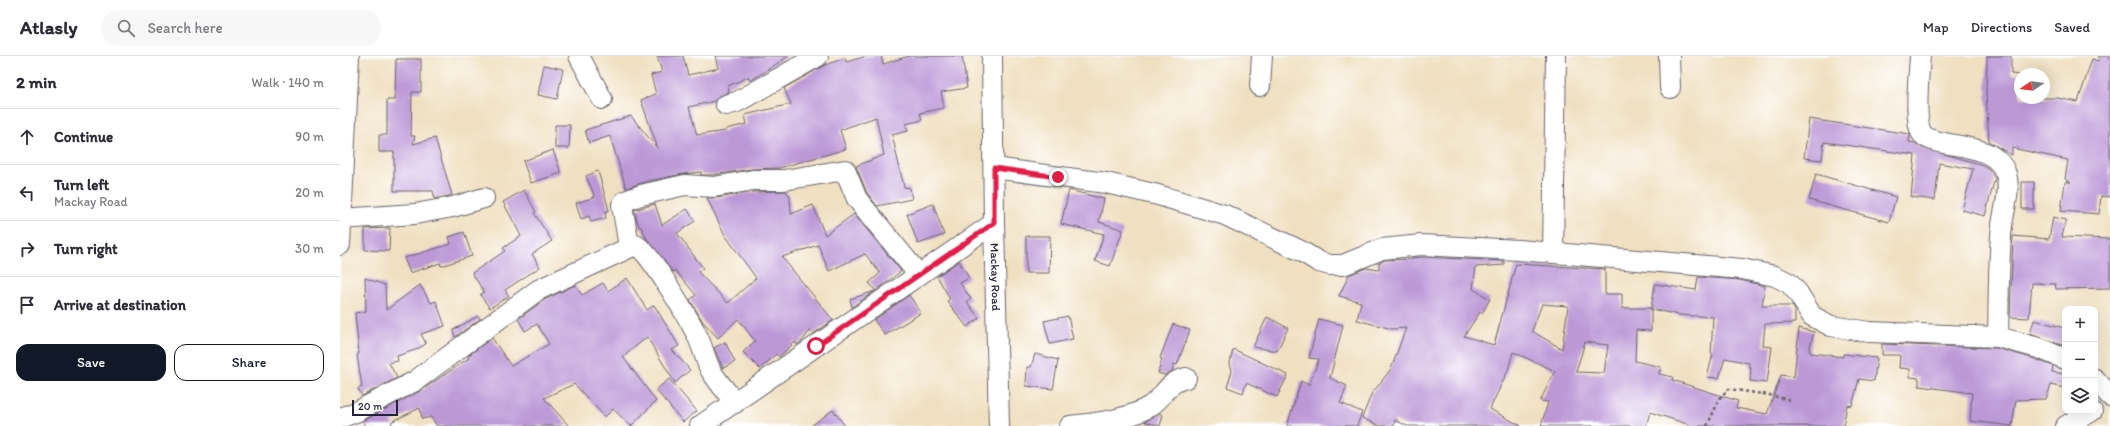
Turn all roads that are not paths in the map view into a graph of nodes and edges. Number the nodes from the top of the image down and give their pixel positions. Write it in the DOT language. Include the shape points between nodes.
graph roads {
  1 [pos="349,56"];
  2 [pos="579,56"];
  3 [pos="818,56"];
  4 [pos="992,56"];
  5 [pos="1262,56"];
  6 [pos="1556,56"];
  7 [pos="1669,56"];
  8 [pos="1920,56"];
  9 [pos="1260,86"];
  10 [pos="1670,88"];
  11 [pos="602,99"];
  12 [pos="726,105"];
  13 [pos="994,168"];
  14 [pos="484,198"];
  15 [pos="341,219"];
  16 [pos="994,223"];
  17 [pos="340,245"];
  18 [pos="629,246"];
  19 [pos="1553,253"];
  20 [pos="918,275"];
  21 [pos="1998,337"];
  22 [pos="2062,358"];
  23 [pos="1186,378"];
  24 [pos="2098,382"];
  25 [pos="2110,396"];
  26 [pos="735,403"];
  27 [pos="2110,403"];
  28 [pos="2098,408"];
  29 [pos="2087,414"];
  30 [pos="340,416"];
  31 [pos="1111,424"];
  32 [pos="342,426"];
  33 [pos="700,426"];
  34 [pos="1000,426"];
  35 [pos="1070,426"];
  36 [pos="2066,426"];
  1 -- 15 [label="street"];
  2 -- 11 [label="street"];
  3 -- 12 [label="street" via="737,102"];
  4 -- 13 [label="street, Mackay Road"];
  5 -- 9 [label="street"];
  6 -- 19 [label="street"];
  7 -- 10 [label="street"];
  8 -- 21 [label="street" via="1918,121 1921,133 1931,140 1972,147 1997,159 2007,174 2002,226"];
  13 -- 16 [label="street, Mackay Road"];
  13 -- 19 [label="street" via="1106,183 1158,195 1225,215 1319,262 1330,265 1343,265 1382,249 1397,246"];
  14 -- 15 [label="street" via="415,214"];
  15 -- 17 [label="street"];
  16 -- 20 [label="street"];
  16 -- 34 [label="street, Mackay Road"];
  18 -- 20 [label="street" via="622,205 626,200 685,186 714,188 754,180 784,180 845,170 857,199"];
  18 -- 26 [label="street" via="638,245 644,250 676,297 700,342 711,371"];
  18 -- 30 [label="street" via="538,290 416,381 356,412"];
  19 -- 21 [label="street" via="1742,269 1775,276 1789,283 1812,316 1831,326 1869,332"];
  20 -- 26 [label="street"];
  21 -- 22 [label="street" via="2039,348"];
  23 -- 31 [label="street" via="1172,383 1148,408"];
  24 -- 25 [label="street"];
  26 -- 33 [label="street"];
  27 -- 28 [label="street"];
  29 -- 36 [label="street"];
  30 -- 32 [label="street"];
  31 -- 35 [label="street"];
}
